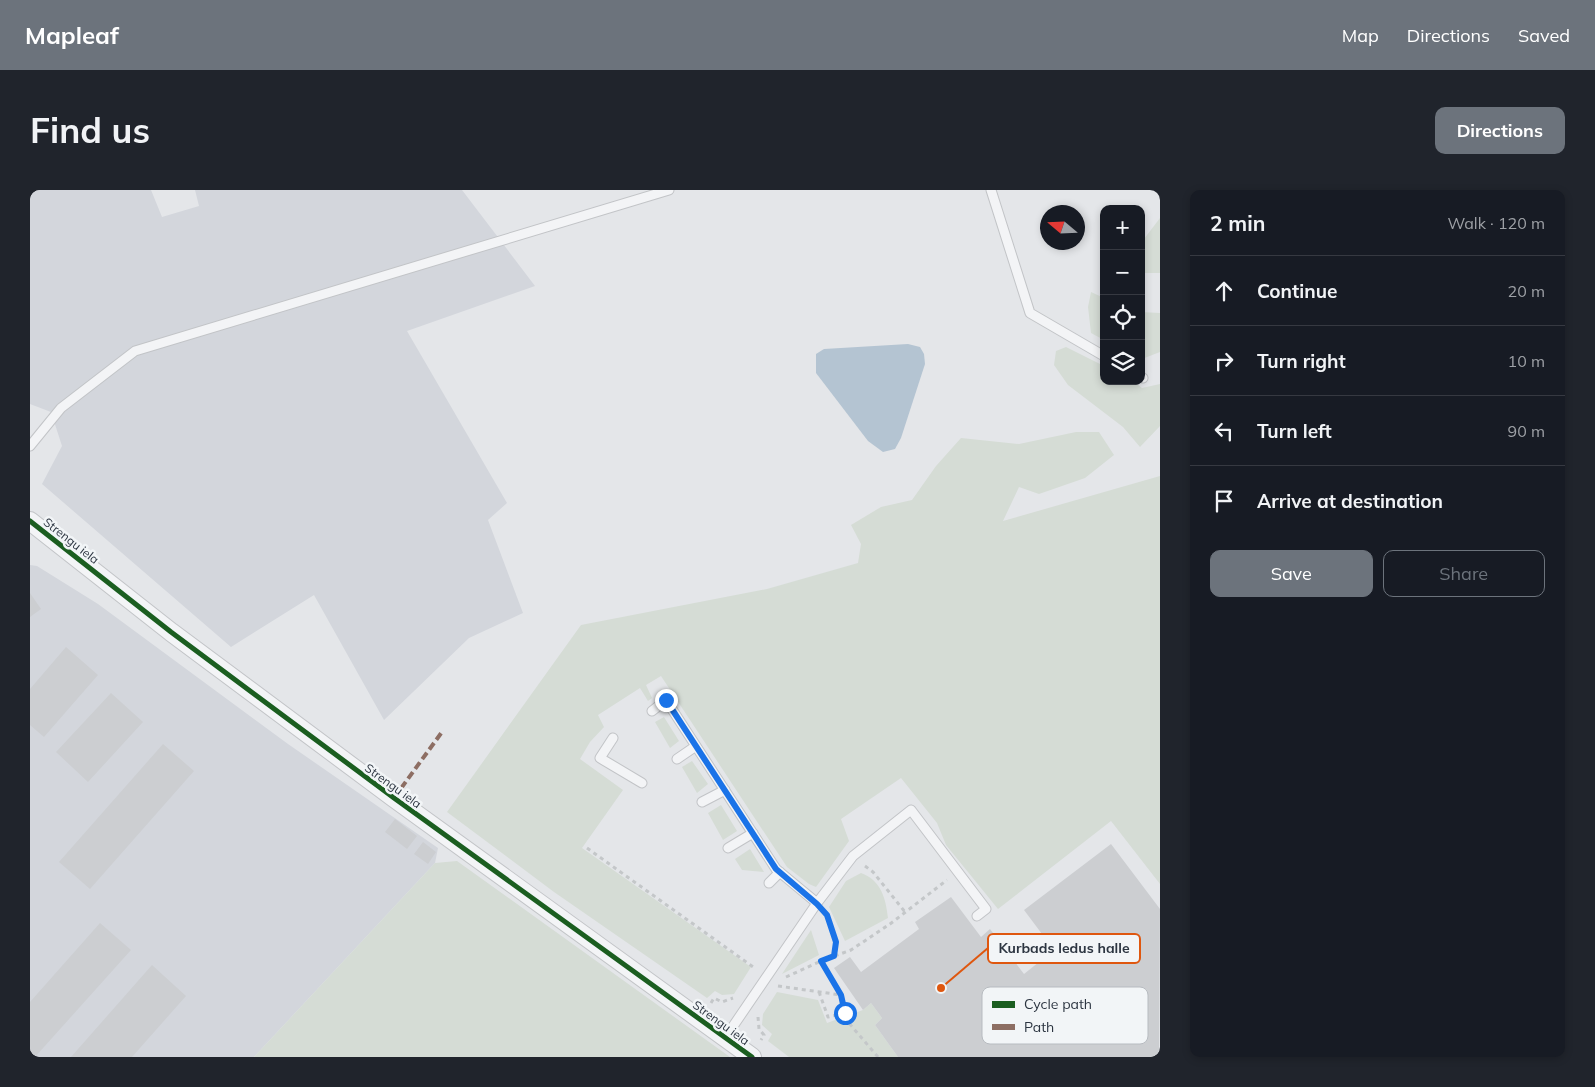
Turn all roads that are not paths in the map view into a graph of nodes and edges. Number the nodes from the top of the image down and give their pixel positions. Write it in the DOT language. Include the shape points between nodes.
graph roads {
  1 [pos="669,190"];
  2 [pos="991,190"];
  3 [pos="1100,354"];
  4 [pos="30,446"];
  5 [pos="30,521"];
  6 [pos="652,711"];
  7 [pos="613,738"];
  8 [pos="696,746"];
  9 [pos="677,759"];
  10 [pos="642,783"];
  11 [pos="724,790"];
  12 [pos="702,802"];
  13 [pos="753,834"];
  14 [pos="728,848"];
  15 [pos="780,872"];
  16 [pos="769,883"];
  17 [pos="817,904"];
  18 [pos="977,916"];
  19 [pos="725,1038"];
  20 [pos="752,1057"];
  1 -- 4 [label="lane" via="135,351 61,408"];
  2 -- 3 [label="lane" via="1030,313"];
  5 -- 19 [label="street, Strengu iela" via="171,632 394,798"];
  6 -- 8 [label="lane" via="666,700"];
  7 -- 10 [label="lane" via="600,758"];
  8 -- 9 [label="lane"];
  8 -- 11 [label="lane"];
  11 -- 12 [label="lane"];
  11 -- 13 [label="lane"];
  13 -- 14 [label="lane"];
  13 -- 15 [label="lane"];
  15 -- 16 [label="lane"];
  15 -- 17 [label="lane"];
  17 -- 18 [label="lane" via="853,856 911,810 986,909"];
  17 -- 19 [label="lane"];
  19 -- 20 [label="street, Strengu iela"];
}
